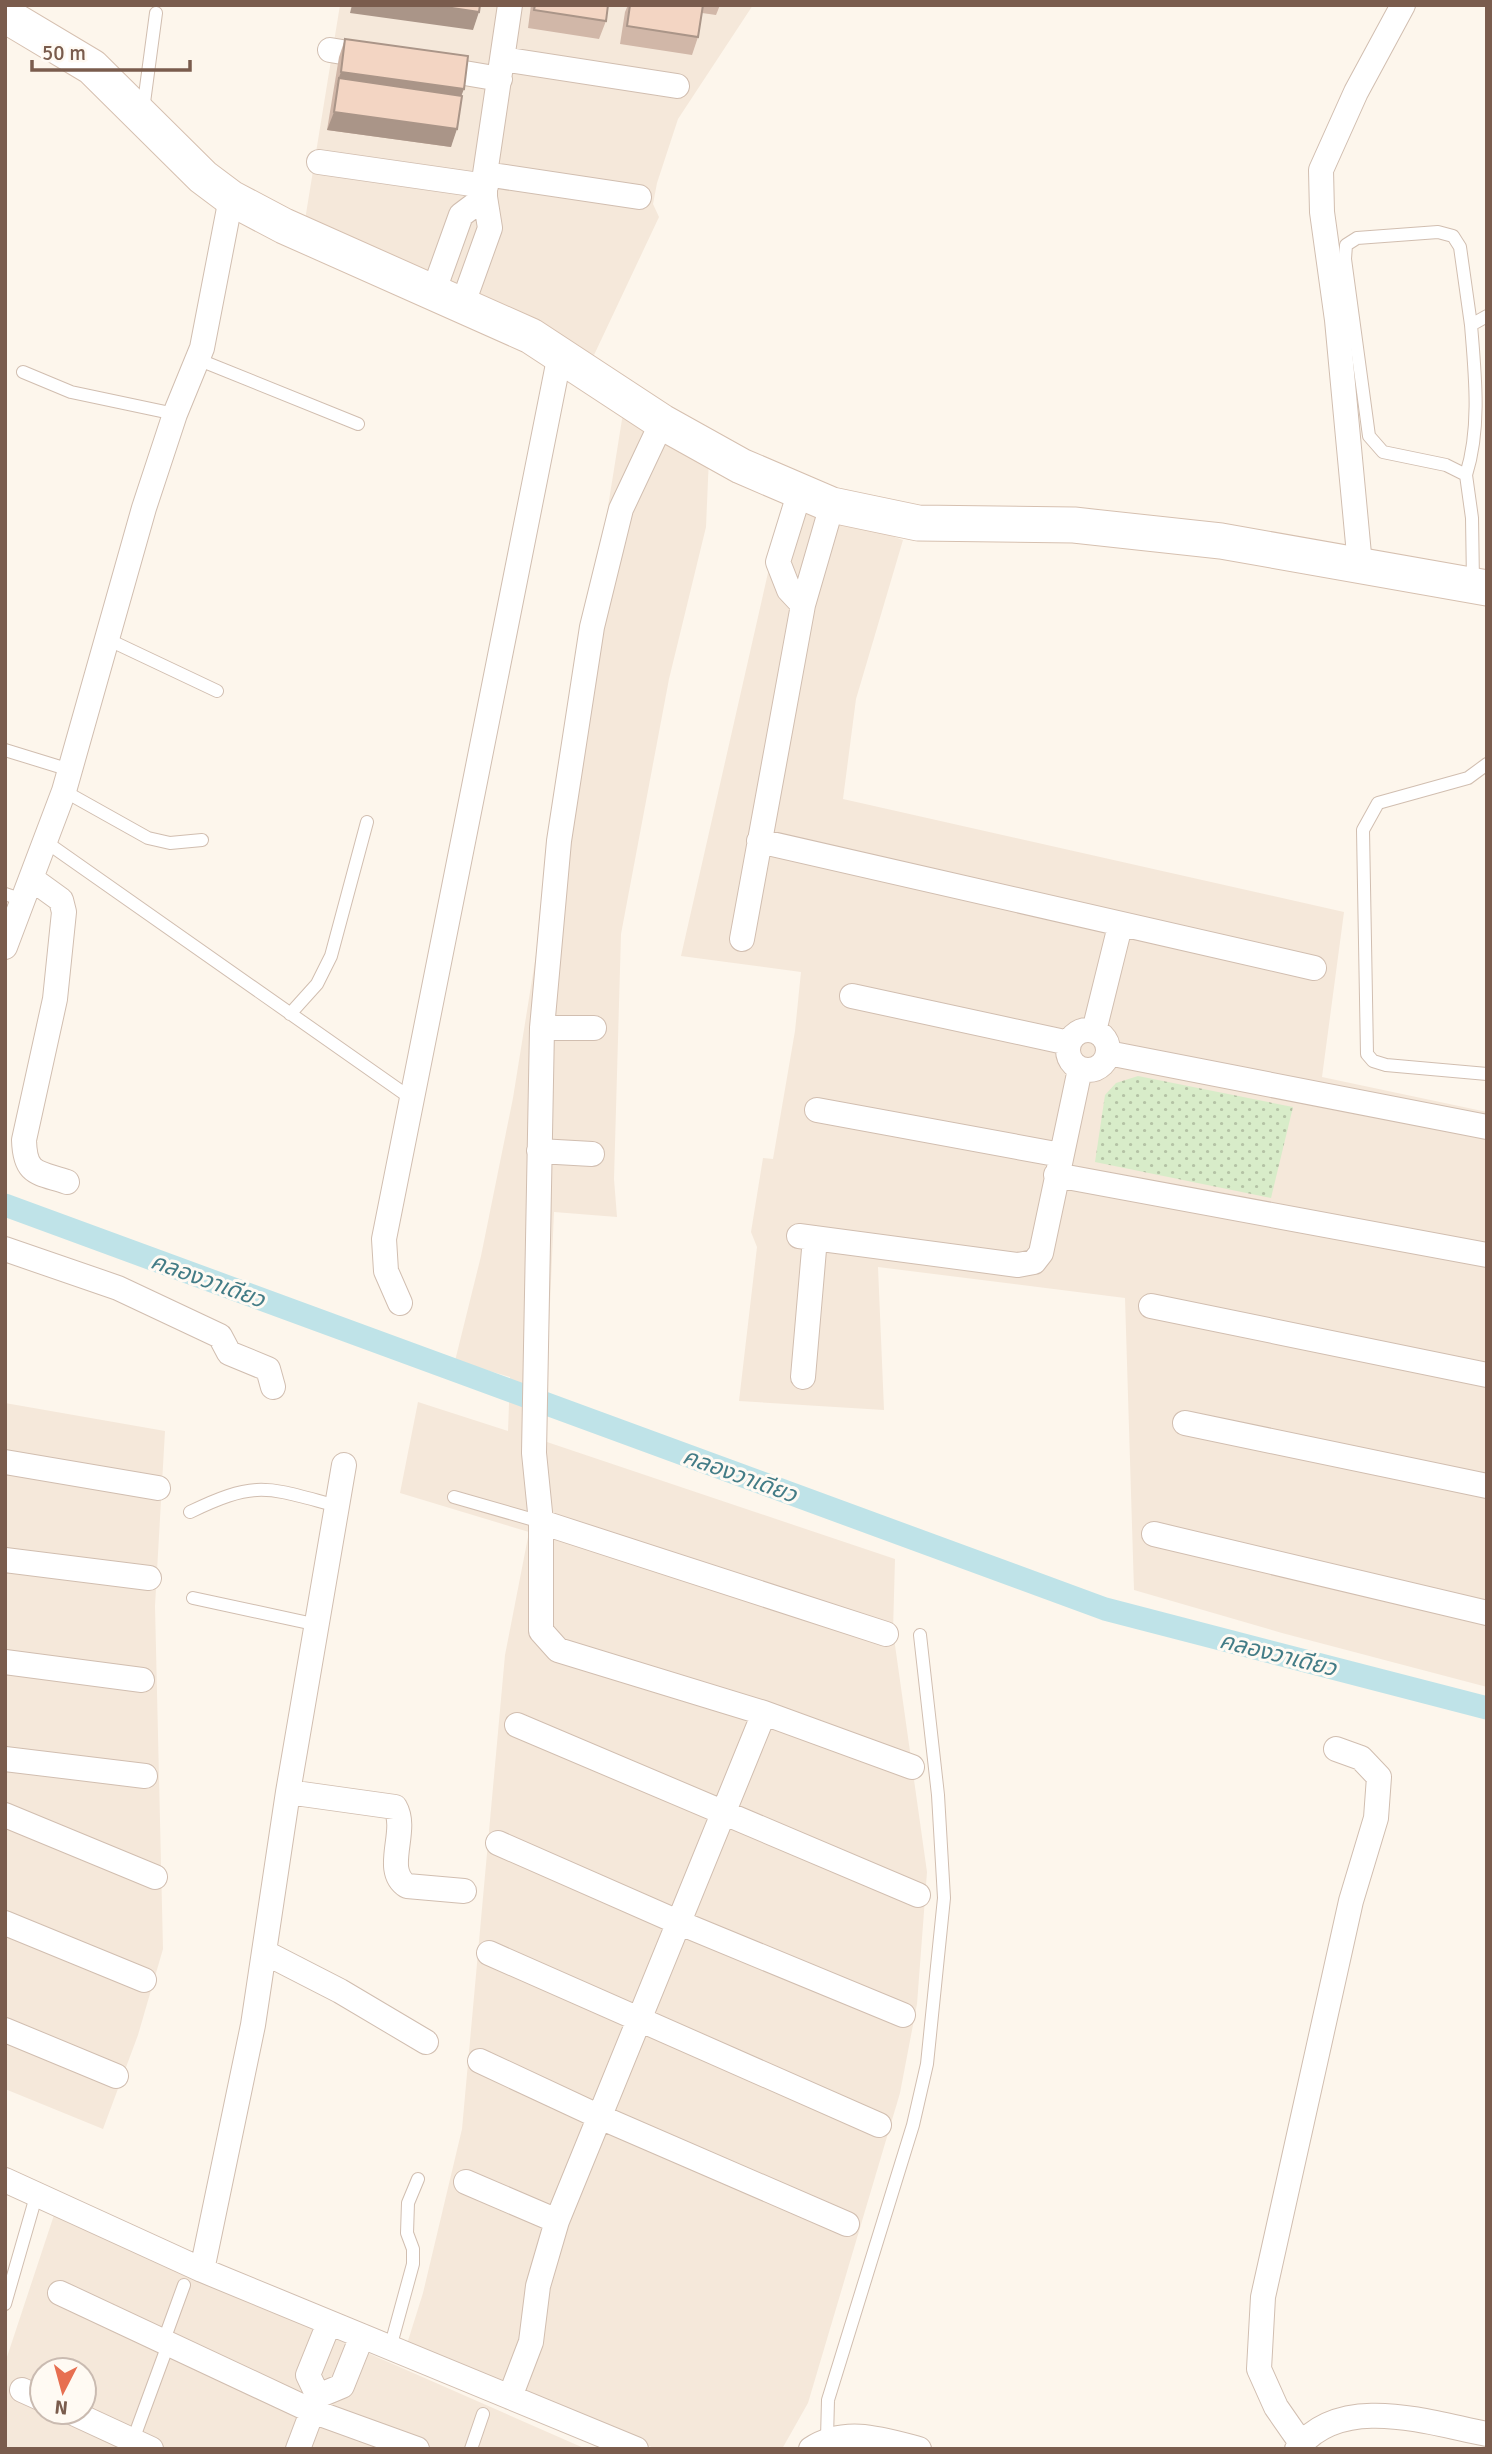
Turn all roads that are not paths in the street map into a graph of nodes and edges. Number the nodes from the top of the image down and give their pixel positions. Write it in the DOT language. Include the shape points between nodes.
graph roads {
  1 [pos="510,5"];
  2 [pos="1403,5"];
  3 [pos="8,13"];
  4 [pos="156,13"];
  5 [pos="330,50"];
  6 [pos="501,69"];
  7 [pos="677,86"];
  8 [pos="142,116"];
  9 [pos="319,162"];
  10 [pos="485,186"];
  11 [pos="639,197"];
  12 [pos="231,198"];
  13 [pos="448,299"];
  14 [pos="1487,316"];
  15 [pos="1471,324"];
  16 [pos="559,354"];
  17 [pos="197,359"];
  18 [pos="23,372"];
  19 [pos="175,414"];
  20 [pos="662,422"];
  21 [pos="358,424"];
  22 [pos="1466,475"];
  23 [pos="800,491"];
  24 [pos="832,505"];
  25 [pos="1360,565"];
  26 [pos="1480,587"];
  27 [pos="803,605"];
  28 [pos="107,639"];
  29 [pos="217,691"];
  30 [pos="5,750"];
  31 [pos="1487,764"];
  32 [pos="67,780"];
  33 [pos="367,822"];
  34 [pos="202,840"];
  35 [pos="759,841"];
  36 [pos="46,842"];
  37 [pos="20,891"];
  38 [pos="1120,926"];
  39 [pos="742,939"];
  40 [pos="5,946"];
  41 [pos="1314,968"];
  42 [pos="852,996"];
  43 [pos="290,1014"];
  44 [pos="542,1028"];
  45 [pos="594,1028"];
  46 [pos="1094,1031"];
  47 [pos="1069,1043"];
  48 [pos="1108,1053"];
  49 [pos="1080,1069"];
  50 [pos="1487,1074"];
  51 [pos="412,1100"];
  52 [pos="817,1110"];
  53 [pos="1487,1127"];
  54 [pos="539,1151"];
  55 [pos="592,1154"];
  56 [pos="1058,1165"];
  57 [pos="66,1182"];
  58 [pos="5,1249"];
  59 [pos="1487,1255"];
  60 [pos="400,1303"];
  61 [pos="1152,1306"];
  62 [pos="1487,1375"];
  63 [pos="803,1377"];
  64 [pos="273,1387"];
  65 [pos="1185,1423"];
  66 [pos="5,1462"];
  67 [pos="344,1465"];
  68 [pos="1487,1486"];
  69 [pos="158,1488"];
  70 [pos="454,1497"];
  71 [pos="338,1506"];
  72 [pos="190,1512"];
  73 [pos="541,1522"];
  74 [pos="1154,1534"];
  75 [pos="5,1560"];
  76 [pos="149,1578"];
  77 [pos="193,1598"];
  78 [pos="1487,1613"];
  79 [pos="318,1625"];
  80 [pos="886,1634"];
  81 [pos="920,1635"];
  82 [pos="5,1662"];
  83 [pos="142,1680"];
  84 [pos="764,1713"];
  85 [pos="517,1725"];
  86 [pos="1336,1749"];
  87 [pos="5,1759"];
  88 [pos="912,1767"];
  89 [pos="145,1776"];
  90 [pos="288,1792"];
  91 [pos="722,1814"];
  92 [pos="5,1815"];
  93 [pos="498,1843"];
  94 [pos="155,1877"];
  95 [pos="464,1891"];
  96 [pos="918,1895"];
  97 [pos="5,1923"];
  98 [pos="680,1923"];
  99 [pos="264,1952"];
  100 [pos="489,1953"];
  101 [pos="144,1980"];
  102 [pos="903,2015"];
  103 [pos="640,2021"];
  104 [pos="5,2030"];
  105 [pos="426,2042"];
  106 [pos="480,2061"];
  107 [pos="116,2076"];
  108 [pos="600,2117"];
  109 [pos="879,2125"];
  110 [pos="418,2179"];
  111 [pos="5,2180"];
  112 [pos="466,2182"];
  113 [pos="37,2193"];
  114 [pos="557,2221"];
  115 [pos="847,2224"];
  116 [pos="193,2277"];
  117 [pos="60,2293"];
  118 [pos="5,2304"];
  119 [pos="329,2323"];
  120 [pos="362,2336"];
  121 [pos="166,2341"];
  122 [pos="390,2348"];
  123 [pos="510,2397"];
  124 [pos="315,2404"];
  125 [pos="483,2414"];
  126 [pos="98,2425"];
  127 [pos="1487,2434"];
  128 [pos="819,2444"];
  129 [pos="139,2445"];
  130 [pos="1299,2446"];
  131 [pos="298,2449"];
  132 [pos="417,2449"];
  133 [pos="471,2449"];
  134 [pos="636,2449"];
  135 [pos="919,2449"];
  1 -- 6 [label="street"];
  2 -- 25 [label="street" via="1321,170"];
  3 -- 8 [label="street" via="92,67"];
  4 -- 8 [label="lane"];
  5 -- 6 [label="street" via="402,62"];
  6 -- 7 [label="street"];
  6 -- 10 [label="street"];
  8 -- 12 [label="street" via="203,177"];
  9 -- 10 [label="street"];
  10 -- 11 [label="street"];
  10 -- 13 [label="street" via="461,215"];
  12 -- 13 [label="street"];
  12 -- 17 [label="street"];
  13 -- 16 [label="street"];
  14 -- 15 [label="lane"];
  15 -- 22 [label="lane" via="1474,440"];
  15 -- 22 [label="lane" via="1460,247 1453,236 1438,232 1357,238 1346,245 1369,436 1383,452 1446,465"];
  16 -- 20 [label="street"];
  16 -- 51 [label="street"];
  17 -- 19 [label="street"];
  17 -- 21 [label="lane"];
  18 -- 19 [label="lane" via="71,392"];
  19 -- 28 [label="street"];
  20 -- 23 [label="street" via="741,466"];
  20 -- 44 [label="street" via="621,509 592,627 558,841"];
  22 -- 26 [label="lane"];
  23 -- 24 [label="street"];
  23 -- 27 [label="street" via="778,562 789,590"];
  24 -- 25 [label="street" via="918,523 1074,525 1220,541"];
  24 -- 27 [label="street"];
  25 -- 26 [label="street"];
  27 -- 35 [label="street"];
  28 -- 29 [label="lane"];
  28 -- 32 [label="street"];
  30 -- 32 [label="lane"];
  31 -- 50 [label="lane" via="1468,778 1378,803 1363,830 1367,1054 1386,1065"];
  32 -- 34 [label="lane" via="148,838 170,843"];
  32 -- 36 [label="street"];
  33 -- 43 [label="lane" via="331,956 317,984"];
  35 -- 38 [label="street"];
  35 -- 39 [label="street"];
  36 -- 37 [label="street"];
  36 -- 43 [label="lane"];
  37 -- 40 [label="street"];
  37 -- 57 [label="street" via="61,901 64,912 55,999 24,1140 25,1160 32,1171"];
  38 -- 41 [label="street"];
  38 -- 46 [label="street"];
  42 -- 47 [label="street"];
  43 -- 51 [label="lane"];
  44 -- 45 [label="street"];
  44 -- 54 [label="street"];
  46 -- 47 [label="street" via="1082,1031"];
  46 -- 48 [label="street" via="1107,1042"];
  47 -- 49 [label="street" via="1068,1055"];
  48 -- 49 [label="street" via="1098,1068"];
  48 -- 53 [label="street"];
  49 -- 56 [label="street"];
  51 -- 60 [label="street" via="384,1239 386,1271"];
  52 -- 56 [label="street"];
  54 -- 55 [label="street"];
  54 -- 73 [label="street" via="534,1453"];
  56 -- 59 [label="street"];
  56 -- 63 [label="street" via="1041,1253 1034,1262 1018,1265 807,1237"];
  58 -- 64 [label="street" via="118,1288 220,1336 229,1353 268,1369"];
  61 -- 62 [label="street"];
  65 -- 68 [label="street"];
  66 -- 69 [label="street"];
  67 -- 71 [label="street"];
  70 -- 73 [label="lane"];
  71 -- 72 [label="lane" via="253,1488 226,1494"];
  71 -- 79 [label="street"];
  73 -- 80 [label="street"];
  73 -- 84 [label="street" via="541,1632 558,1650"];
  74 -- 78 [label="street"];
  75 -- 76 [label="street"];
  77 -- 79 [label="lane"];
  79 -- 90 [label="street"];
  81 -- 128 [label="lane" via="939,1795 944,1898 927,2064"];
  82 -- 83 [label="street"];
  84 -- 88 [label="street"];
  84 -- 91 [label="street"];
  85 -- 91 [label="street"];
  86 -- 130 [label="street" via="1362,1758 1379,1777 1376,1818 1351,1901 1263,2297 1259,2369"];
  87 -- 89 [label="street"];
  90 -- 95 [label="street" via="395,1807 400,1817 395,1873 400,1882"];
  90 -- 99 [label="street"];
  91 -- 96 [label="street"];
  91 -- 98 [label="street"];
  92 -- 94 [label="street"];
  93 -- 98 [label="street"];
  97 -- 101 [label="street"];
  98 -- 102 [label="street"];
  98 -- 103 [label="street"];
  99 -- 105 [label="street"];
  99 -- 116 [label="street" via="253,2025"];
  100 -- 103 [label="street"];
  103 -- 108 [label="street"];
  103 -- 109 [label="street"];
  104 -- 107 [label="street"];
  106 -- 108 [label="street"];
  108 -- 114 [label="street"];
  108 -- 115 [label="street"];
  110 -- 122 [label="lane" via="408,2203 413,2264"];
  111 -- 113 [label="street"];
  112 -- 114 [label="street"];
  113 -- 116 [label="street"];
  113 -- 118 [label="lane"];
  114 -- 123 [label="street" via="538,2286 531,2342"];
  116 -- 119 [label="street"];
  116 -- 121 [label="lane"];
  117 -- 121 [label="street"];
  119 -- 120 [label="street"];
  119 -- 124 [label="street" via="308,2375"];
  120 -- 122 [label="street"];
  120 -- 124 [label="street" via="342,2386"];
  121 -- 124 [label="street"];
  121 -- 129 [label="lane"];
  122 -- 123 [label="street"];
  123 -- 134 [label="street"];
  124 -- 131 [label="street"];
  124 -- 132 [label="street"];
  125 -- 133 [label="lane"];
  126 -- 129 [label="street"];
  127 -- 130 [label="street" via="1391,2416 1347,2417"];
  128 -- 135 [label="street" via="855,2435"];
}
